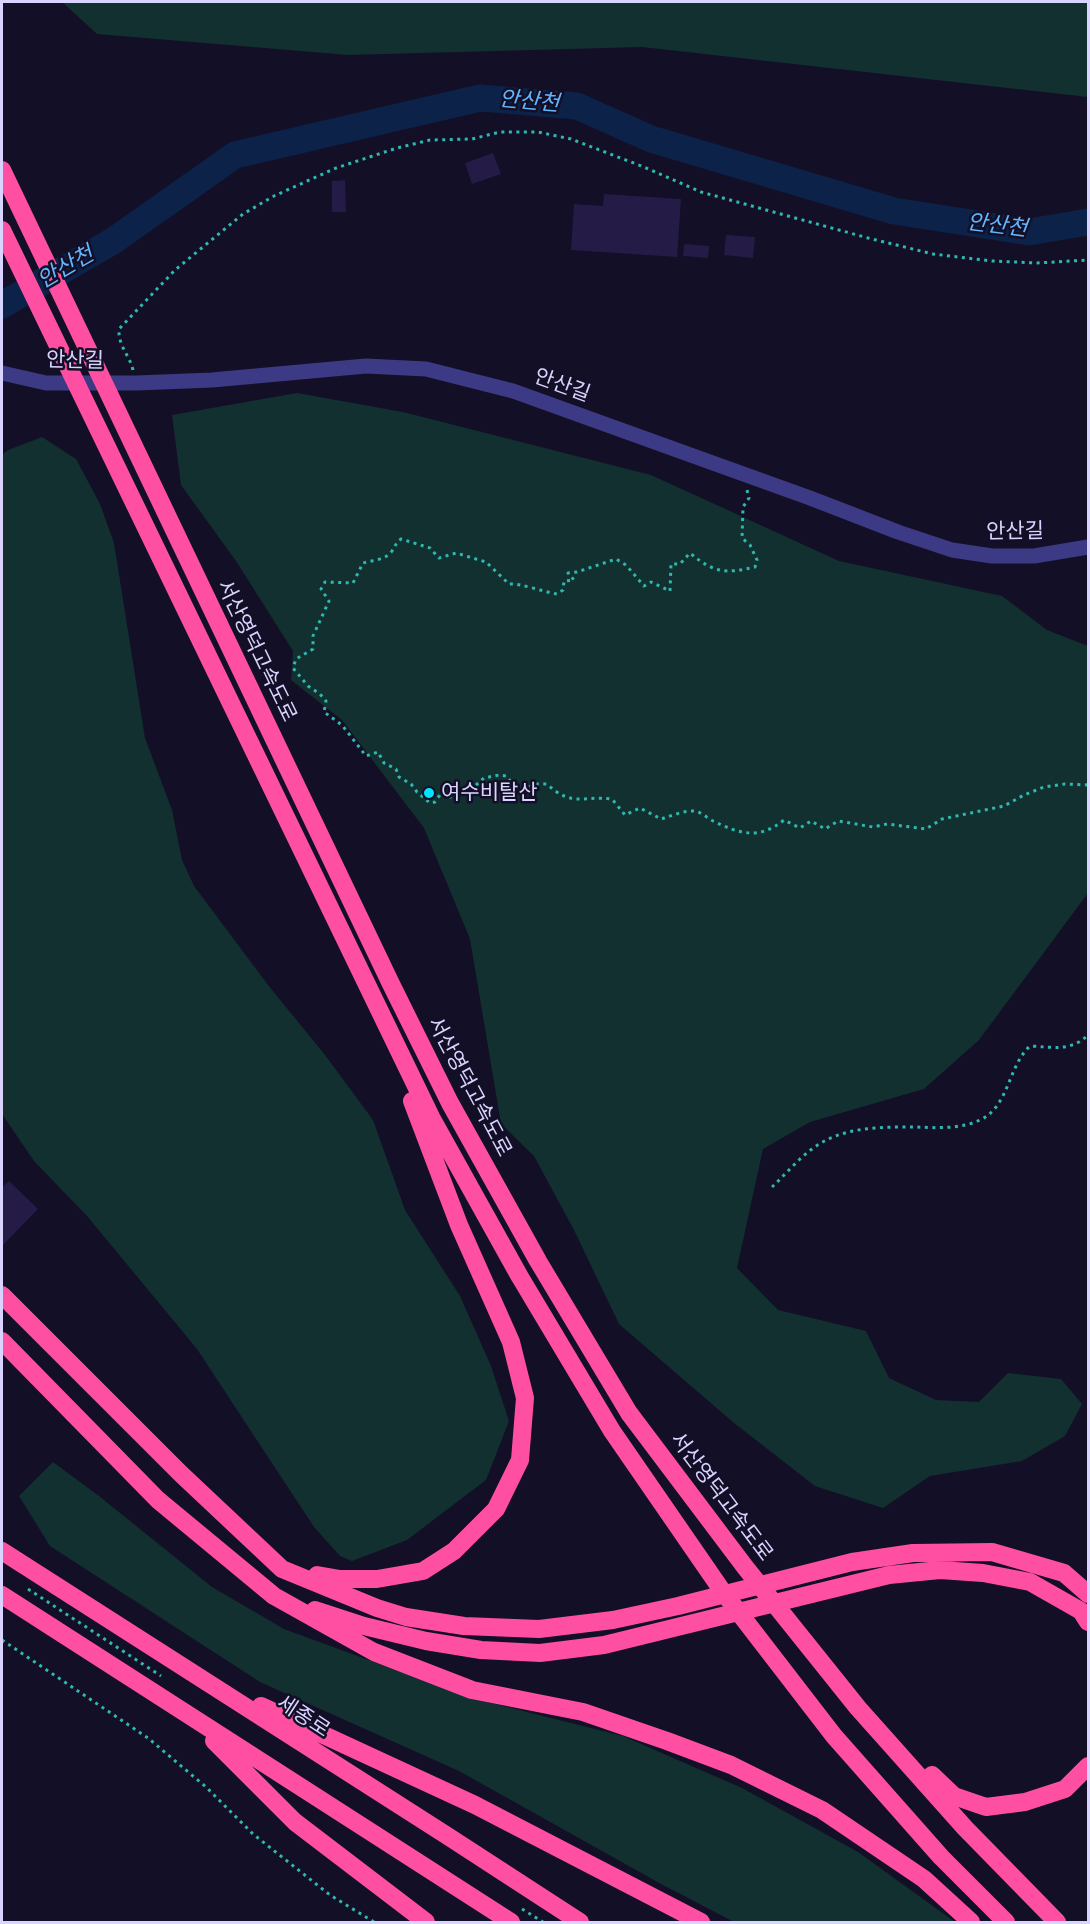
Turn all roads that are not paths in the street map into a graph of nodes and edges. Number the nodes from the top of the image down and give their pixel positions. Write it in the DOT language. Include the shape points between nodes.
graph roads {
  1 [pos="2,170"];
  2 [pos="2,230"];
  3 [pos="2,373"];
  4 [pos="1089,547"];
  5 [pos="372,997"];
  6 [pos="2,1295"];
  7 [pos="2,1341"];
  8 [pos="2,1551"];
  9 [pos="282,1569"];
  10 [pos="1089,1594"];
  11 [pos="2,1595"];
  12 [pos="274,1596"];
  13 [pos="1089,1622"];
  14 [pos="199,1677"];
  15 [pos="858,1708"];
  16 [pos="187,1714"];
  17 [pos="1089,1767"];
  18 [pos="426,1923"];
  19 [pos="511,1923"];
  20 [pos="580,1923"];
  21 [pos="701,1923"];
  22 [pos="971,1923"];
  23 [pos="1006,1923"];
  24 [pos="1057,1923"];
  1 -- 15 [label="highway, 서산영덕고속도로" via="450,1103 629,1413"];
  2 -- 5 [label="highway"];
  3 -- 4 [label="street, 안산길" via="46,383 137,383 366,366 426,369 513,391 952,550 1034,556"];
  5 -- 9 [label="highway" via="459,1225 511,1341 525,1398 520,1460 496,1509 454,1551 423,1571 376,1579 340,1579"];
  5 -- 23 [label="highway" via="431,1117 612,1431 723,1592 834,1736 941,1857"];
  6 -- 9 [label="highway"];
  7 -- 12 [label="highway" via="158,1500"];
  8 -- 14 [label="highway, 세종로"];
  9 -- 10 [label="highway" via="406,1617 464,1626 539,1629 613,1620 852,1562 913,1553 992,1552 1064,1573"];
  11 -- 16 [label="highway"];
  12 -- 13 [label="highway" via="364,1626 426,1641 481,1650 540,1653 604,1645 889,1575 940,1570 1030,1582 1081,1611"];
  12 -- 22 [label="highway" via="374,1652 472,1690 583,1712 731,1765 822,1810 924,1880"];
  14 -- 20 [label="highway, 세종로"];
  14 -- 21 [label="highway" via="475,1804"];
  15 -- 17 [label="highway" via="954,1796 986,1807 1025,1802 1065,1789"];
  15 -- 24 [label="highway, 서산영덕고속도로"];
  16 -- 18 [label="highway" via="295,1822"];
  16 -- 19 [label="highway"];
}
